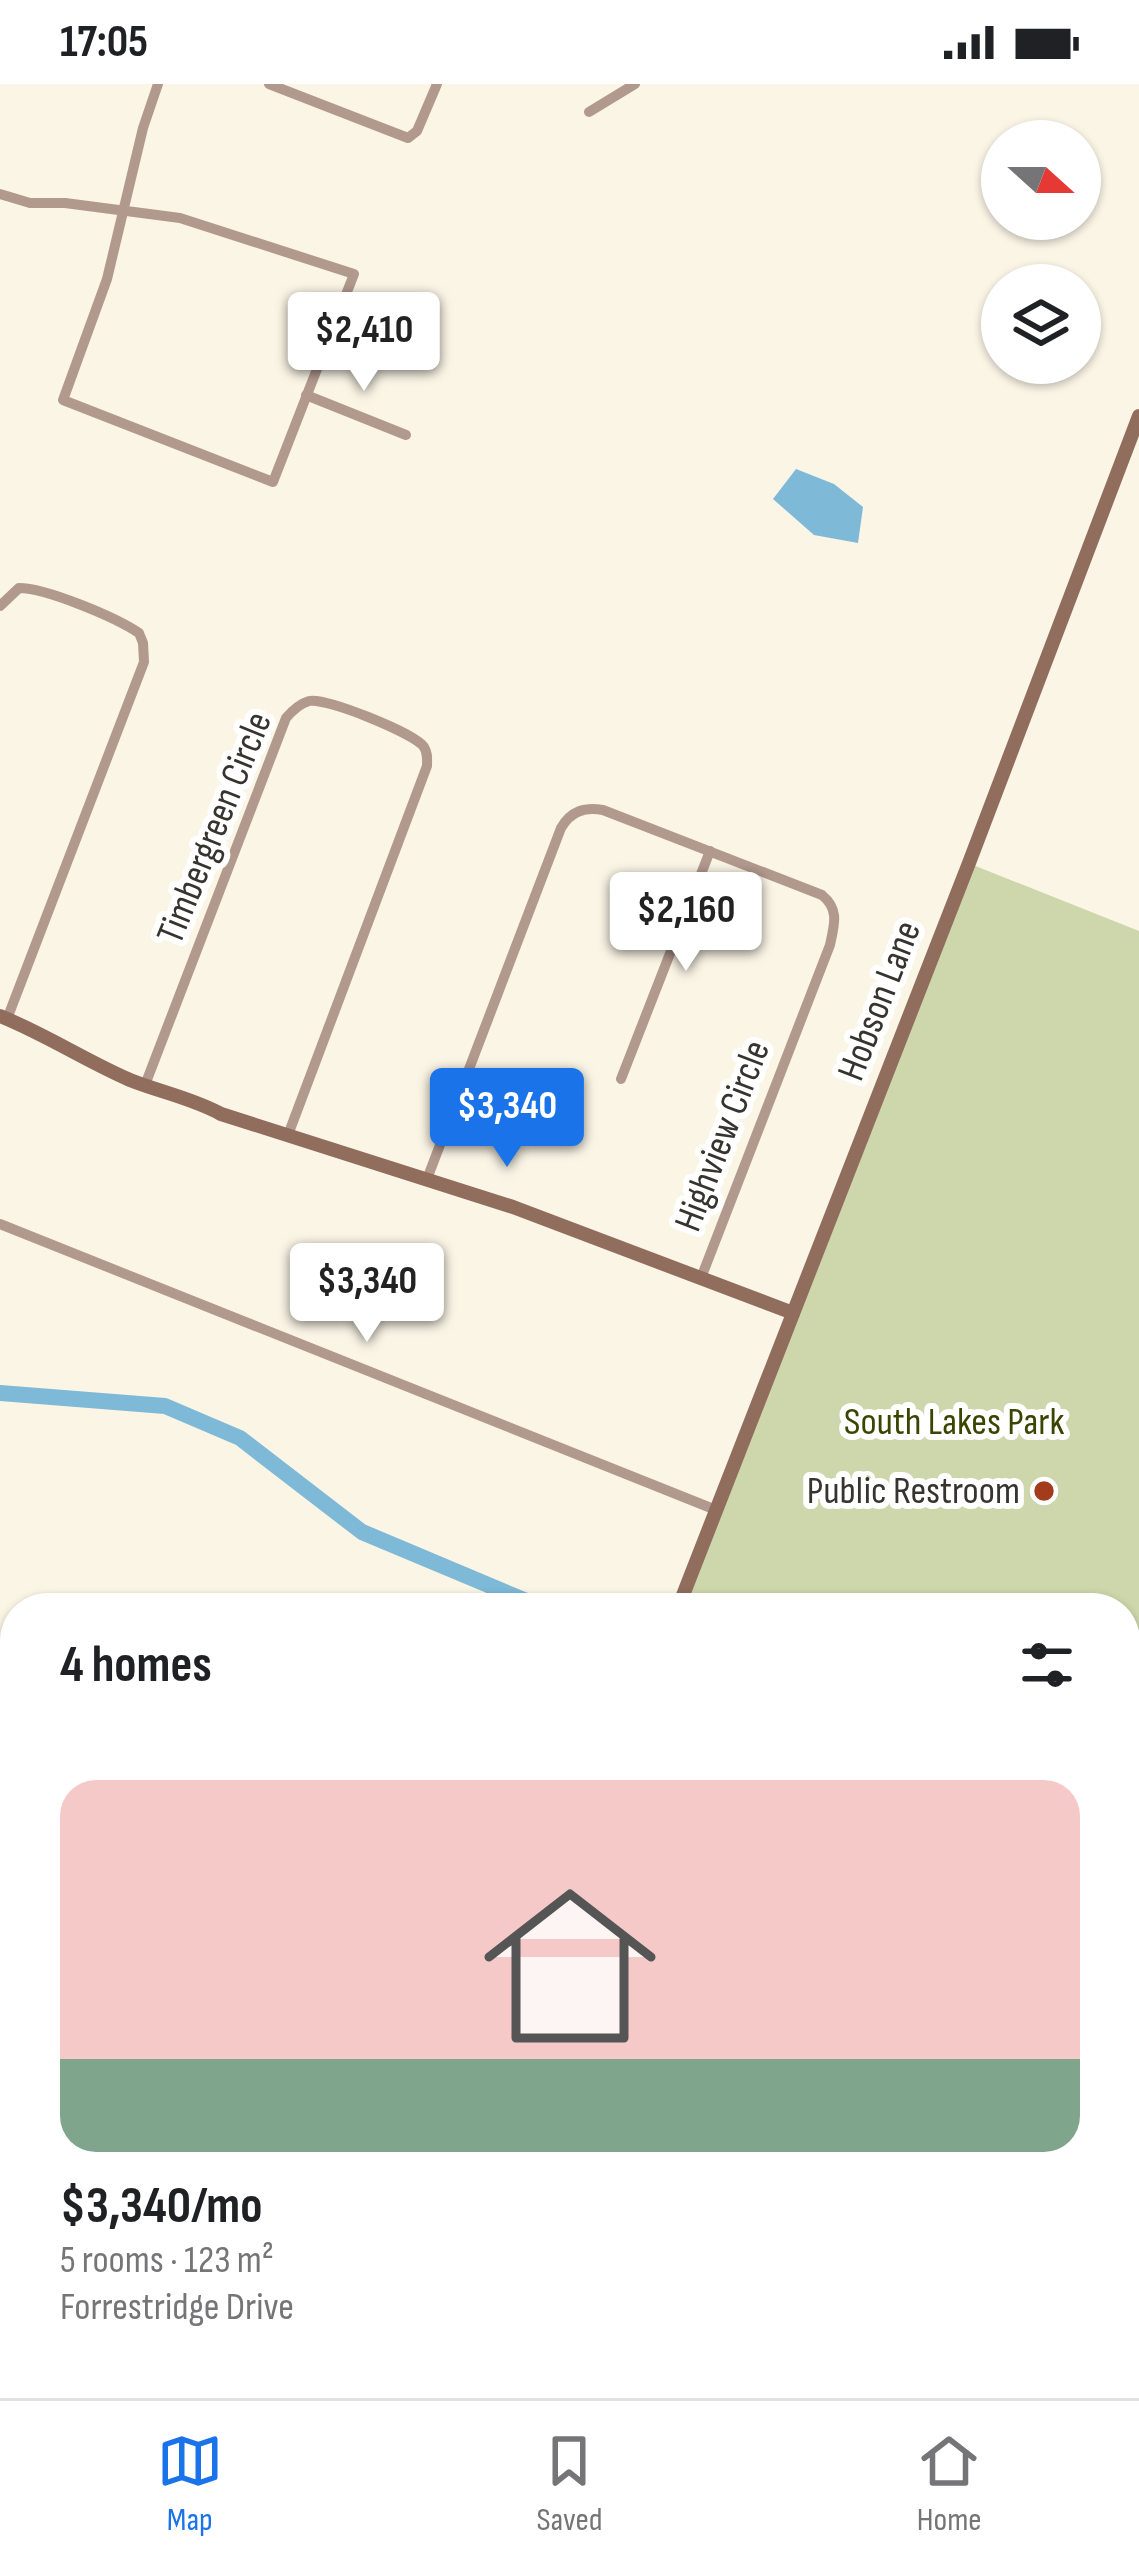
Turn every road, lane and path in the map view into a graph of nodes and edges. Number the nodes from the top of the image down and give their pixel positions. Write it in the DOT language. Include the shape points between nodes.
graph roads {
  1 [pos="158,84"];
  2 [pos="269,84"];
  3 [pos="437,84"];
  4 [pos="635,84"];
  5 [pos="294,88"];
  6 [pos="589,112"];
  7 [pos="0,194"];
  8 [pos="125,211"];
  9 [pos="306,395"];
  10 [pos="1139,416"];
  11 [pos="406,435"];
  12 [pos="0,606"];
  13 [pos="710,851"];
  14 [pos="3,1017"];
  15 [pos="621,1079"];
  16 [pos="146,1085"];
  17 [pos="289,1131"];
  18 [pos="429,1175"];
  19 [pos="0,1225"];
  20 [pos="702,1274"];
  21 [pos="795,1310"];
  22 [pos="716,1510"];
  23 [pos="684,1593"];
  1 -- 8 [label="street"];
  2 -- 5 [label="street"];
  3 -- 5 [label="street" via="408,138"];
  4 -- 6 [label="street"];
  7 -- 8 [label="street"];
  8 -- 9 [label="street" via="180,218 354,274"];
  8 -- 9 [label="street" via="63,400 274,482"];
  9 -- 11 [label="street"];
  10 -- 21 [label="street, Hobson Lane"];
  12 -- 14 [label="street" via="19,588 38,590 124,623 139,633 144,653"];
  13 -- 15 [label="street"];
  13 -- 18 [label="street, Highview Circle" via="602,810 583,809 566,820"];
  13 -- 20 [label="street, Highview Circle" via="822,895 836,917"];
  14 -- 16 [label="street"];
  16 -- 17 [label="street"];
  16 -- 17 [label="street, Timbergreen Circle" via="286,718 309,701 327,702 410,734 428,766"];
  17 -- 18 [label="street"];
  18 -- 20 [label="street" via="551,1211"];
  19 -- 22 [label="street"];
  20 -- 21 [label="street"];
  21 -- 22 [label="street, Hobson Lane"];
  22 -- 23 [label="street, Hobson Lane"];
}
